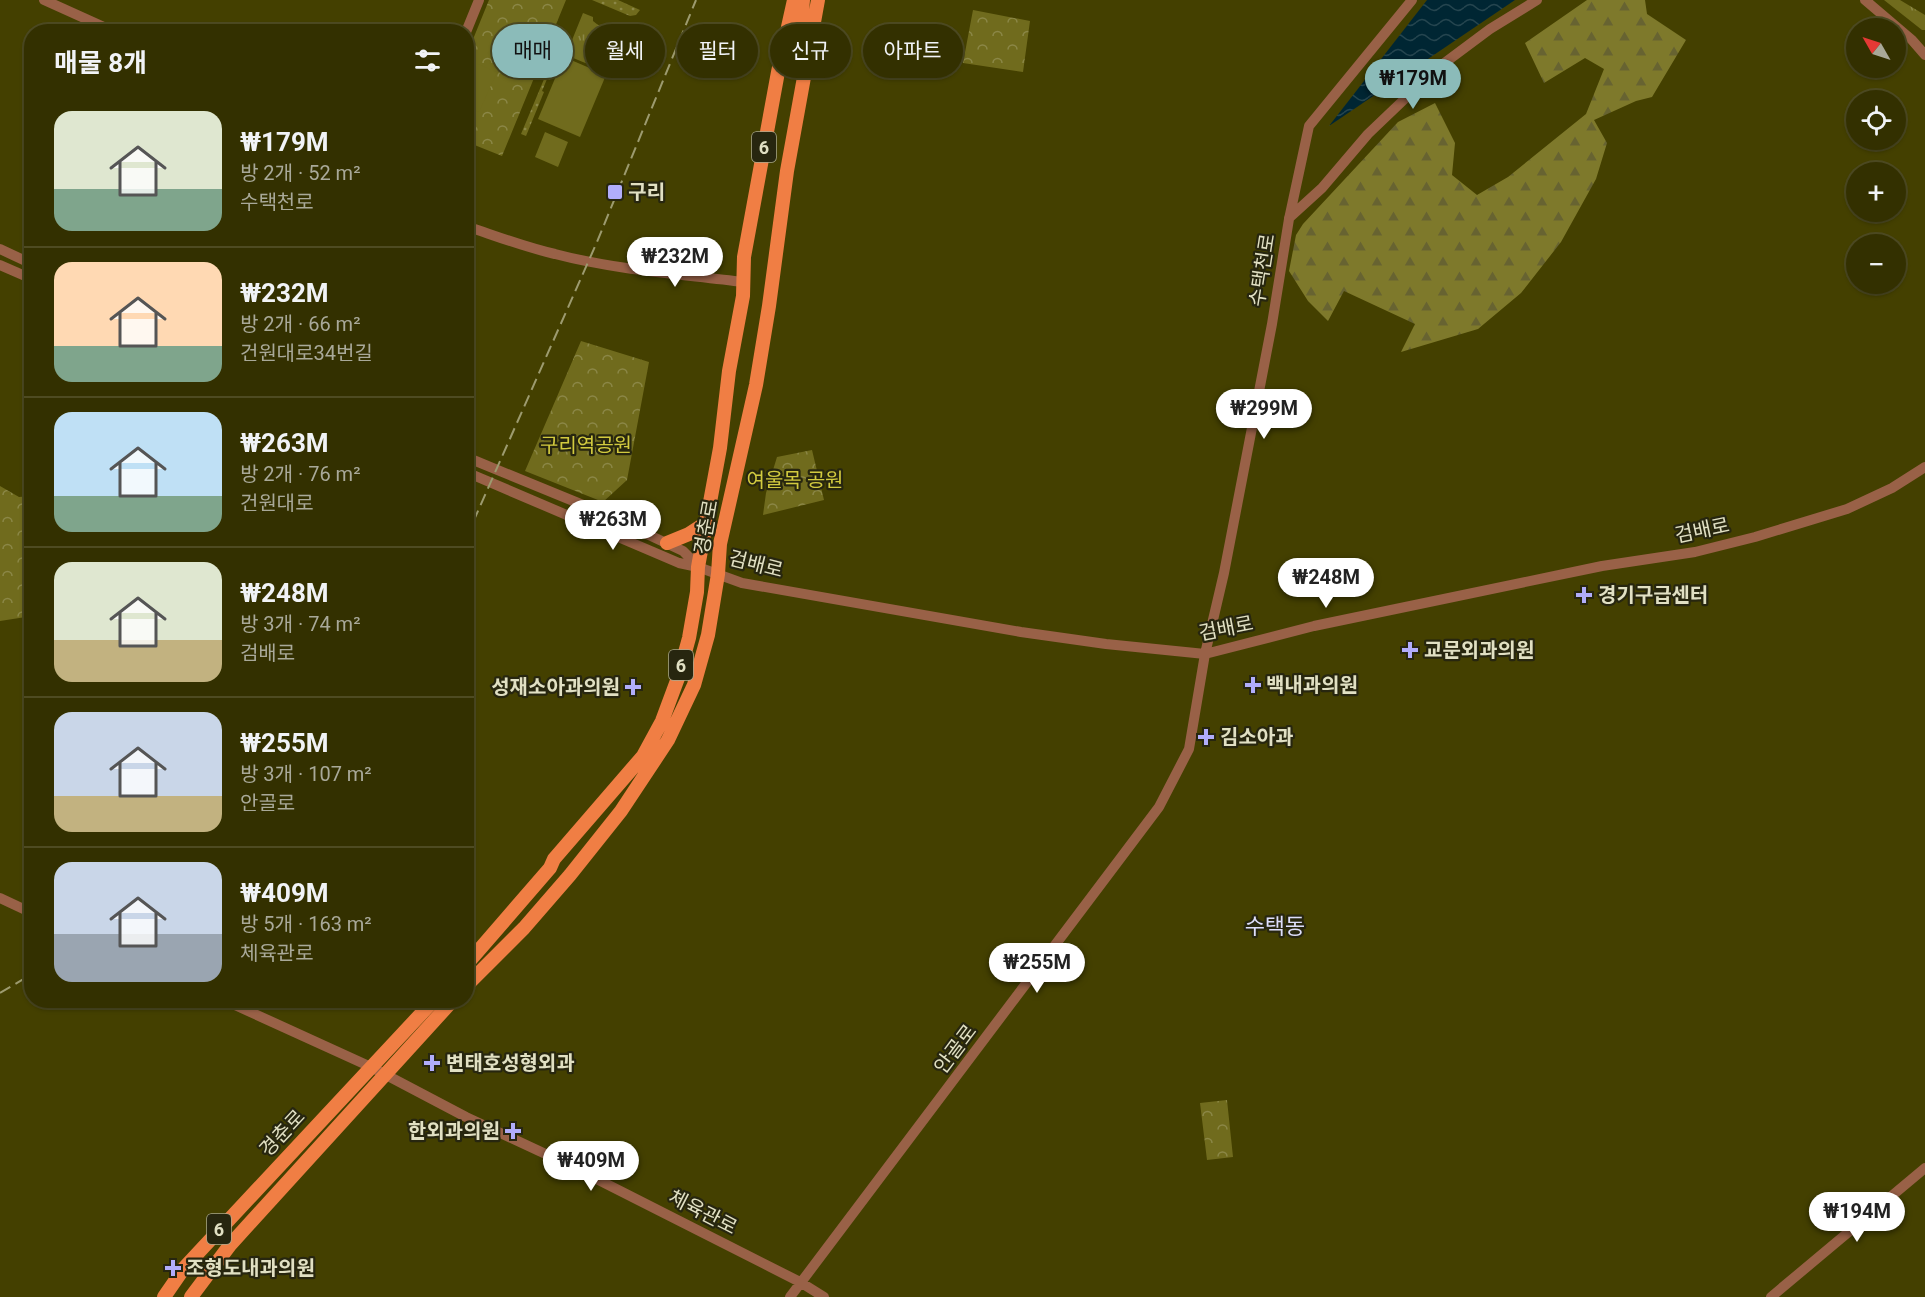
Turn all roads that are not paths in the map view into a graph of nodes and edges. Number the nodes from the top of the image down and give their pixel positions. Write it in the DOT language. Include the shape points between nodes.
graph roads {
  1 [pos="44,0"];
  2 [pos="479,0"];
  3 [pos="794,0"];
  4 [pos="803,0"];
  5 [pos="818,0"];
  6 [pos="1412,0"];
  7 [pos="1537,0"];
  8 [pos="1865,0"];
  9 [pos="97,24"];
  10 [pos="469,24"];
  11 [pos="801,24"];
  12 [pos="1912,40"];
  13 [pos="1925,42"];
  14 [pos="1925,55"];
  15 [pos="1296,185"];
  16 [pos="1317,193"];
  17 [pos="1288,219"];
  18 [pos="474,229"];
  19 [pos="0,249"];
  20 [pos="24,260"];
  21 [pos="0,265"];
  22 [pos="24,276"];
  23 [pos="743,282"];
  24 [pos="474,461"];
  25 [pos="1925,467"];
  26 [pos="474,475"];
  27 [pos="706,523"];
  28 [pos="667,543"];
  29 [pos="698,567"];
  30 [pos="718,574"];
  31 [pos="1205,654"];
  32 [pos="0,898"];
  33 [pos="24,910"];
  34 [pos="474,956"];
  35 [pos="474,978"];
  36 [pos="241,1008"];
  37 [pos="426,1008"];
  38 [pos="446,1008"];
  39 [pos="370,1067"];
  40 [pos="385,1074"];
  41 [pos="1925,1168"];
  42 [pos="801,1282"];
  43 [pos="164,1297"];
  44 [pos="191,1297"];
  45 [pos="790,1297"];
  46 [pos="824,1297"];
  47 [pos="1771,1297"];
  1 -- 9 [label="street"];
  2 -- 10 [label="street"];
  3 -- 23 [label="main road, 경춘로 / 6" via="777,72 744,256"];
  4 -- 11 [label="main road"];
  5 -- 30 [label="main road, 경춘로" via="787,171 756,385 720,544"];
  6 -- 15 [label="street" via="1309,126"];
  7 -- 16 [label="street, 수택천로" via="1435,70 1368,134"];
  8 -- 12 [label="street"];
  12 -- 13 [label="street"];
  12 -- 14 [label="street"];
  15 -- 16 [label="street" via="1303,191"];
  15 -- 17 [label="street"];
  16 -- 17 [label="street, 수택천로"];
  17 -- 31 [label="street, 수택천로" via="1272,324"];
  18 -- 23 [label="street" via="511,243 610,266"];
  19 -- 20 [label="street"];
  21 -- 22 [label="street"];
  23 -- 27 [label="main road, 경춘로 / 6" via="744,296"];
  24 -- 28 [label="street"];
  25 -- 31 [label="street, 검배로" via="1847,509 1755,537 1314,626"];
  26 -- 29 [label="street, 검배로" via="679,563"];
  27 -- 28 [label="main road"];
  27 -- 29 [label="main road, 경춘로 / 6"];
  28 -- 29 [label="street" via="683,550"];
  29 -- 30 [label="street, 검배로"];
  29 -- 34 [label="main road, 경춘로 / 6" via="695,603 678,678 662,721 643,756"];
  30 -- 31 [label="street, 검배로" via="742,583 1012,631"];
  30 -- 35 [label="main road, 경춘로" via="708,635 694,685 657,759 570,875"];
  31 -- 42 [label="street, 안골로" via="1189,749 1159,807"];
  32 -- 33 [label="street"];
  36 -- 39 [label="street, 체육관로"];
  37 -- 39 [label="main road, 경춘로 / 6"];
  38 -- 40 [label="main road, 경춘로"];
  39 -- 40 [label="street, 체육관로"];
  39 -- 43 [label="main road, 경춘로 / 6" via="184,1268"];
  40 -- 42 [label="street, 체육관로"];
  40 -- 44 [label="main road, 경춘로" via="230,1245"];
  41 -- 47 [label="street"];
  42 -- 45 [label="street, 안골로"];
  42 -- 46 [label="street, 체육관로"];
}
